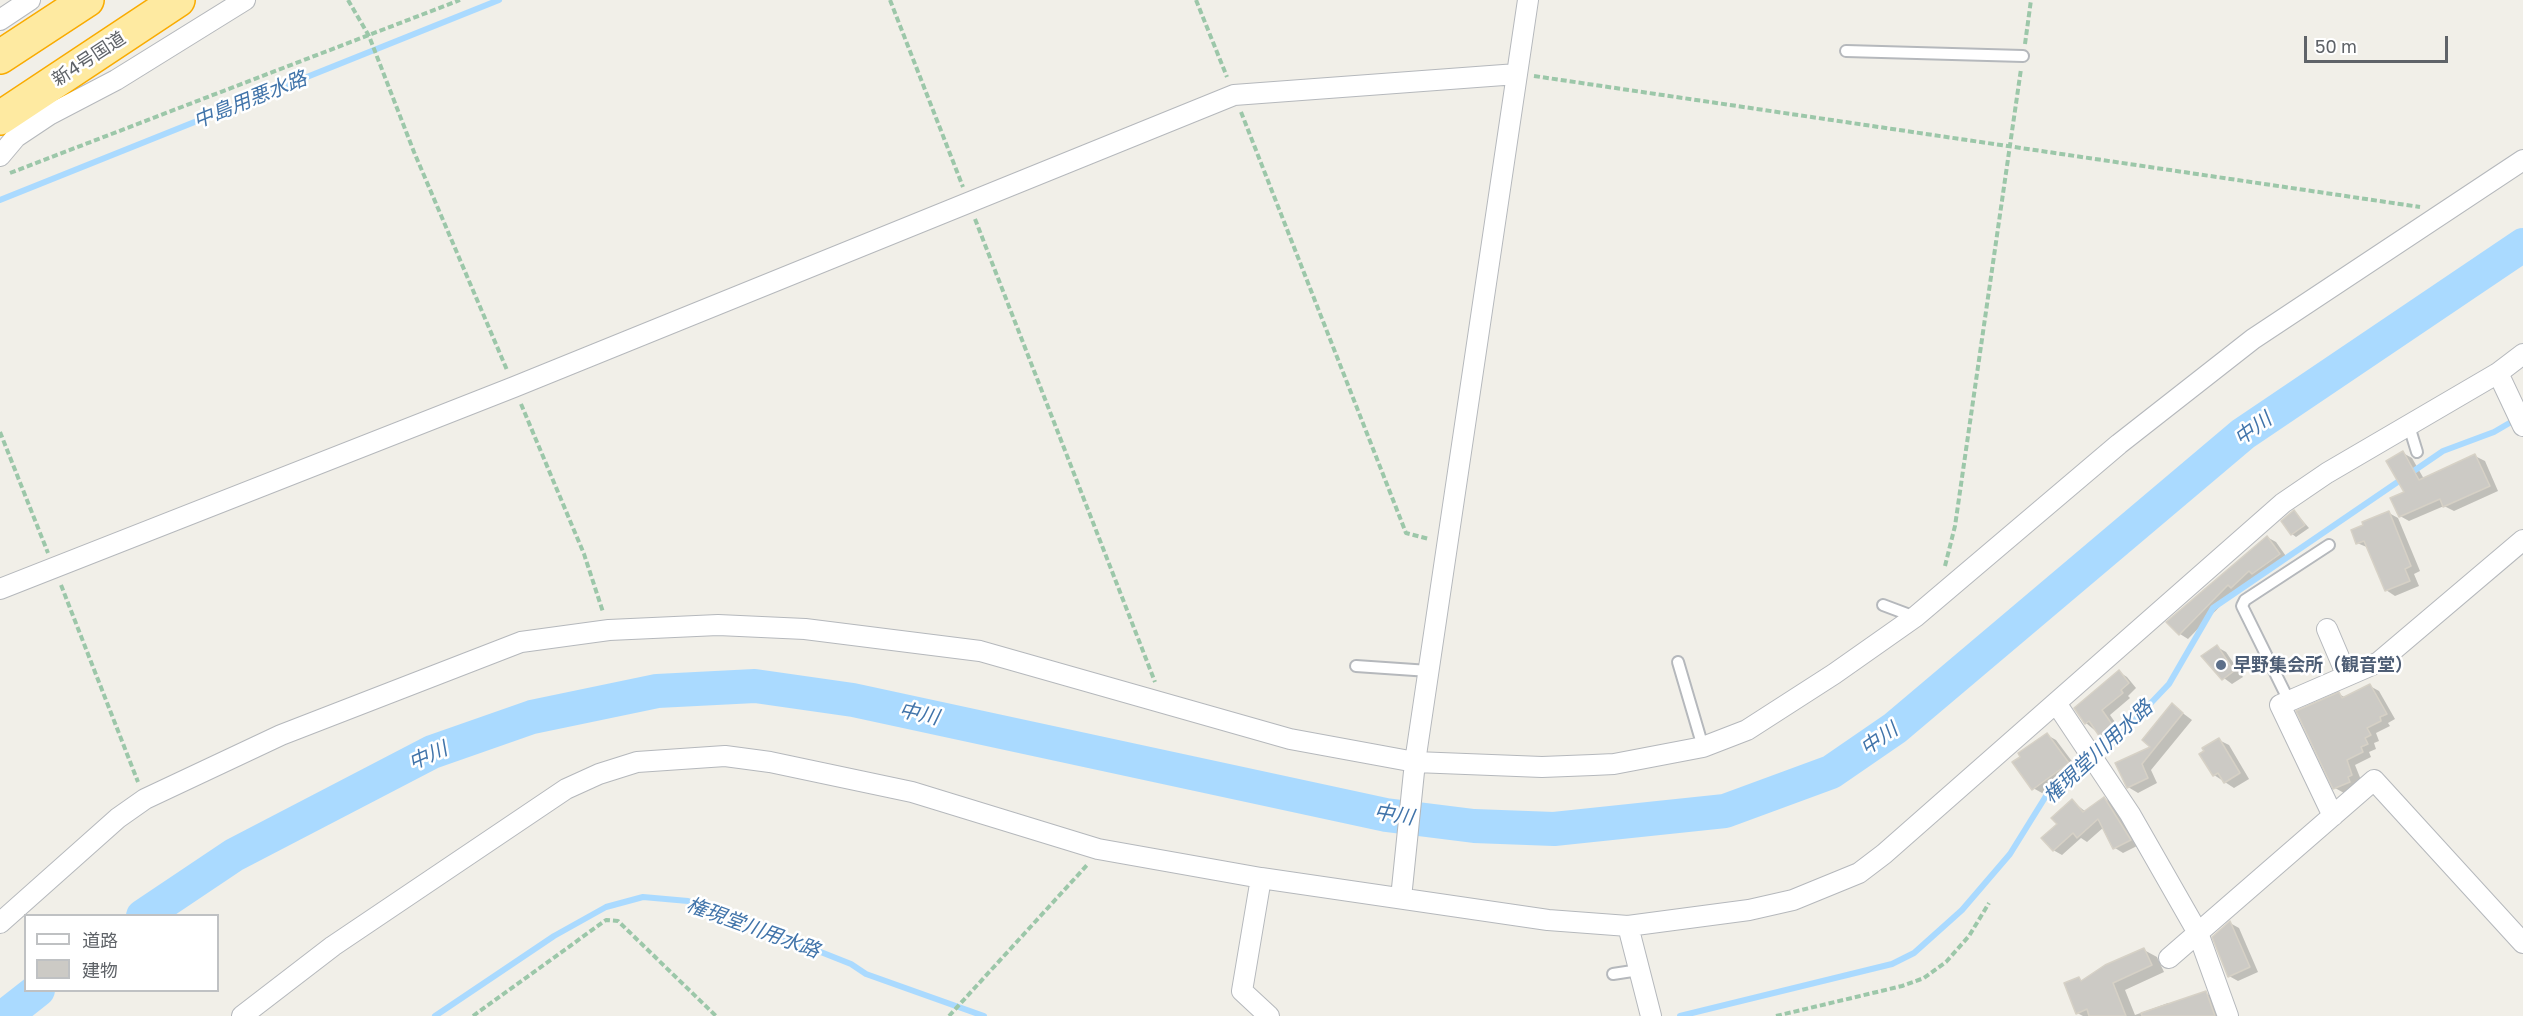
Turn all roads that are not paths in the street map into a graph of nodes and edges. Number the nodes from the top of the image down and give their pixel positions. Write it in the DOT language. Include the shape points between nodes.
graph roads {
  1 [pos="30,0"];
  2 [pos="87,0"];
  3 [pos="178,0"];
  4 [pos="244,0"];
  5 [pos="1528,0"];
  6 [pos="0,20"];
  7 [pos="1846,51"];
  8 [pos="2023,56"];
  9 [pos="0,57"];
  10 [pos="1517,74"];
  11 [pos="41,105"];
  12 [pos="0,118"];
  13 [pos="0,156"];
  14 [pos="2523,160"];
  15 [pos="2523,354"];
  16 [pos="2498,373"];
  17 [pos="2523,424"];
  18 [pos="2409,426"];
  19 [pos="2417,452"];
  20 [pos="2523,540"];
  21 [pos="2329,545"];
  22 [pos="0,589"];
  23 [pos="1882,605"];
  24 [pos="1916,618"];
  25 [pos="2328,628"];
  26 [pos="1678,662"];
  27 [pos="1356,666"];
  28 [pos="1429,670"];
  29 [pos="2347,676"];
  30 [pos="2289,701"];
  31 [pos="2056,703"];
  32 [pos="1703,747"];
  33 [pos="1414,770"];
  34 [pos="2333,816"];
  35 [pos="1261,878"];
  36 [pos="1402,890"];
  37 [pos="0,923"];
  38 [pos="1628,926"];
  39 [pos="2198,933"];
  40 [pos="2523,942"];
  41 [pos="2169,958"];
  42 [pos="1639,970"];
  43 [pos="1613,974"];
  44 [pos="242,1016"];
  45 [pos="1269,1016"];
  46 [pos="1651,1016"];
  47 [pos="2228,1016"];
  1 -- 6 [label="street"];
  2 -- 9 [label="highway"];
  3 -- 11 [label="highway, 新4号国道"];
  4 -- 11 [label="street" via="116,80"];
  5 -- 10 [label="street"];
  7 -- 8 [label="lane"];
  10 -- 22 [label="street" via="1234,95 514,387"];
  10 -- 28 [label="street"];
  11 -- 12 [label="highway, 新4号国道"];
  11 -- 13 [label="street"];
  14 -- 24 [label="street" via="2253,339 2119,444"];
  15 -- 16 [label="street"];
  16 -- 17 [label="street"];
  16 -- 18 [label="street"];
  18 -- 19 [label="lane"];
  18 -- 31 [label="street" via="2283,503"];
  20 -- 29 [label="street" via="2394,651"];
  21 -- 30 [label="lane" via="2245,600 2242,606"];
  23 -- 24 [label="lane"];
  24 -- 32 [label="street" via="1747,730"];
  25 -- 29 [label="street"];
  26 -- 32 [label="lane"];
  27 -- 28 [label="lane"];
  28 -- 33 [label="street"];
  29 -- 30 [label="street"];
  30 -- 34 [label="street" via="2280,705"];
  31 -- 38 [label="street" via="1859,873 1782,903"];
  31 -- 39 [label="street" via="2130,814"];
  32 -- 33 [label="street" via="1614,764"];
  33 -- 36 [label="street"];
  33 -- 37 [label="street" via="1290,740 980,651 805,629 718,625 609,630 521,642 501,649 282,735 145,799 118,818"];
  34 -- 39 [label="street"];
  34 -- 40 [label="street" via="2374,780"];
  35 -- 36 [label="street"];
  35 -- 44 [label="street" via="1098,849 912,792 770,762 725,756 637,762 566,789 333,946"];
  35 -- 45 [label="street" via="1242,990"];
  36 -- 38 [label="street" via="1548,920"];
  38 -- 42 [label="street"];
  39 -- 41 [label="street"];
  39 -- 47 [label="street"];
  42 -- 43 [label="lane"];
  42 -- 46 [label="street"];
}
